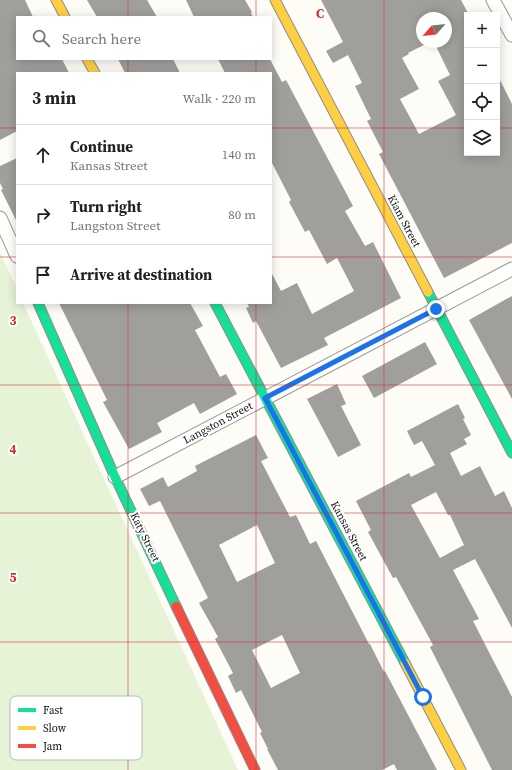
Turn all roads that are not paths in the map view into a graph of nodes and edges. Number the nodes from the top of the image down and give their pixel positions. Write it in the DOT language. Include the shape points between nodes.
graph roads {
  1 [pos="56,0"];
  2 [pos="275,0"];
  3 [pos="494,0"];
  4 [pos="64,16"];
  5 [pos="512,35"];
  6 [pos="88,60"];
  7 [pos="94,72"];
  8 [pos="0,218"];
  9 [pos="16,254"];
  10 [pos="512,269"];
  11 [pos="38,304"];
  12 [pos="216,304"];
  13 [pos="436,309"];
  14 [pos="265,398"];
  15 [pos="512,453"];
  16 [pos="115,477"];
  17 [pos="255,770"];
  18 [pos="461,770"];
  1 -- 4 [label="street"];
  2 -- 13 [label="street, Kiam Street"];
  3 -- 5 [label="street"];
  6 -- 7 [label="street"];
  8 -- 9 [label="street"];
  10 -- 13 [label="street, Langston Street"];
  11 -- 16 [label="street, Katy Street"];
  12 -- 14 [label="street, Kansas Street"];
  13 -- 14 [label="street, Langston Street"];
  13 -- 15 [label="street, Kiam Street"];
  14 -- 16 [label="street, Langston Street"];
  14 -- 18 [label="street, Kansas Street"];
  16 -- 17 [label="street, Katy Street"];
}
